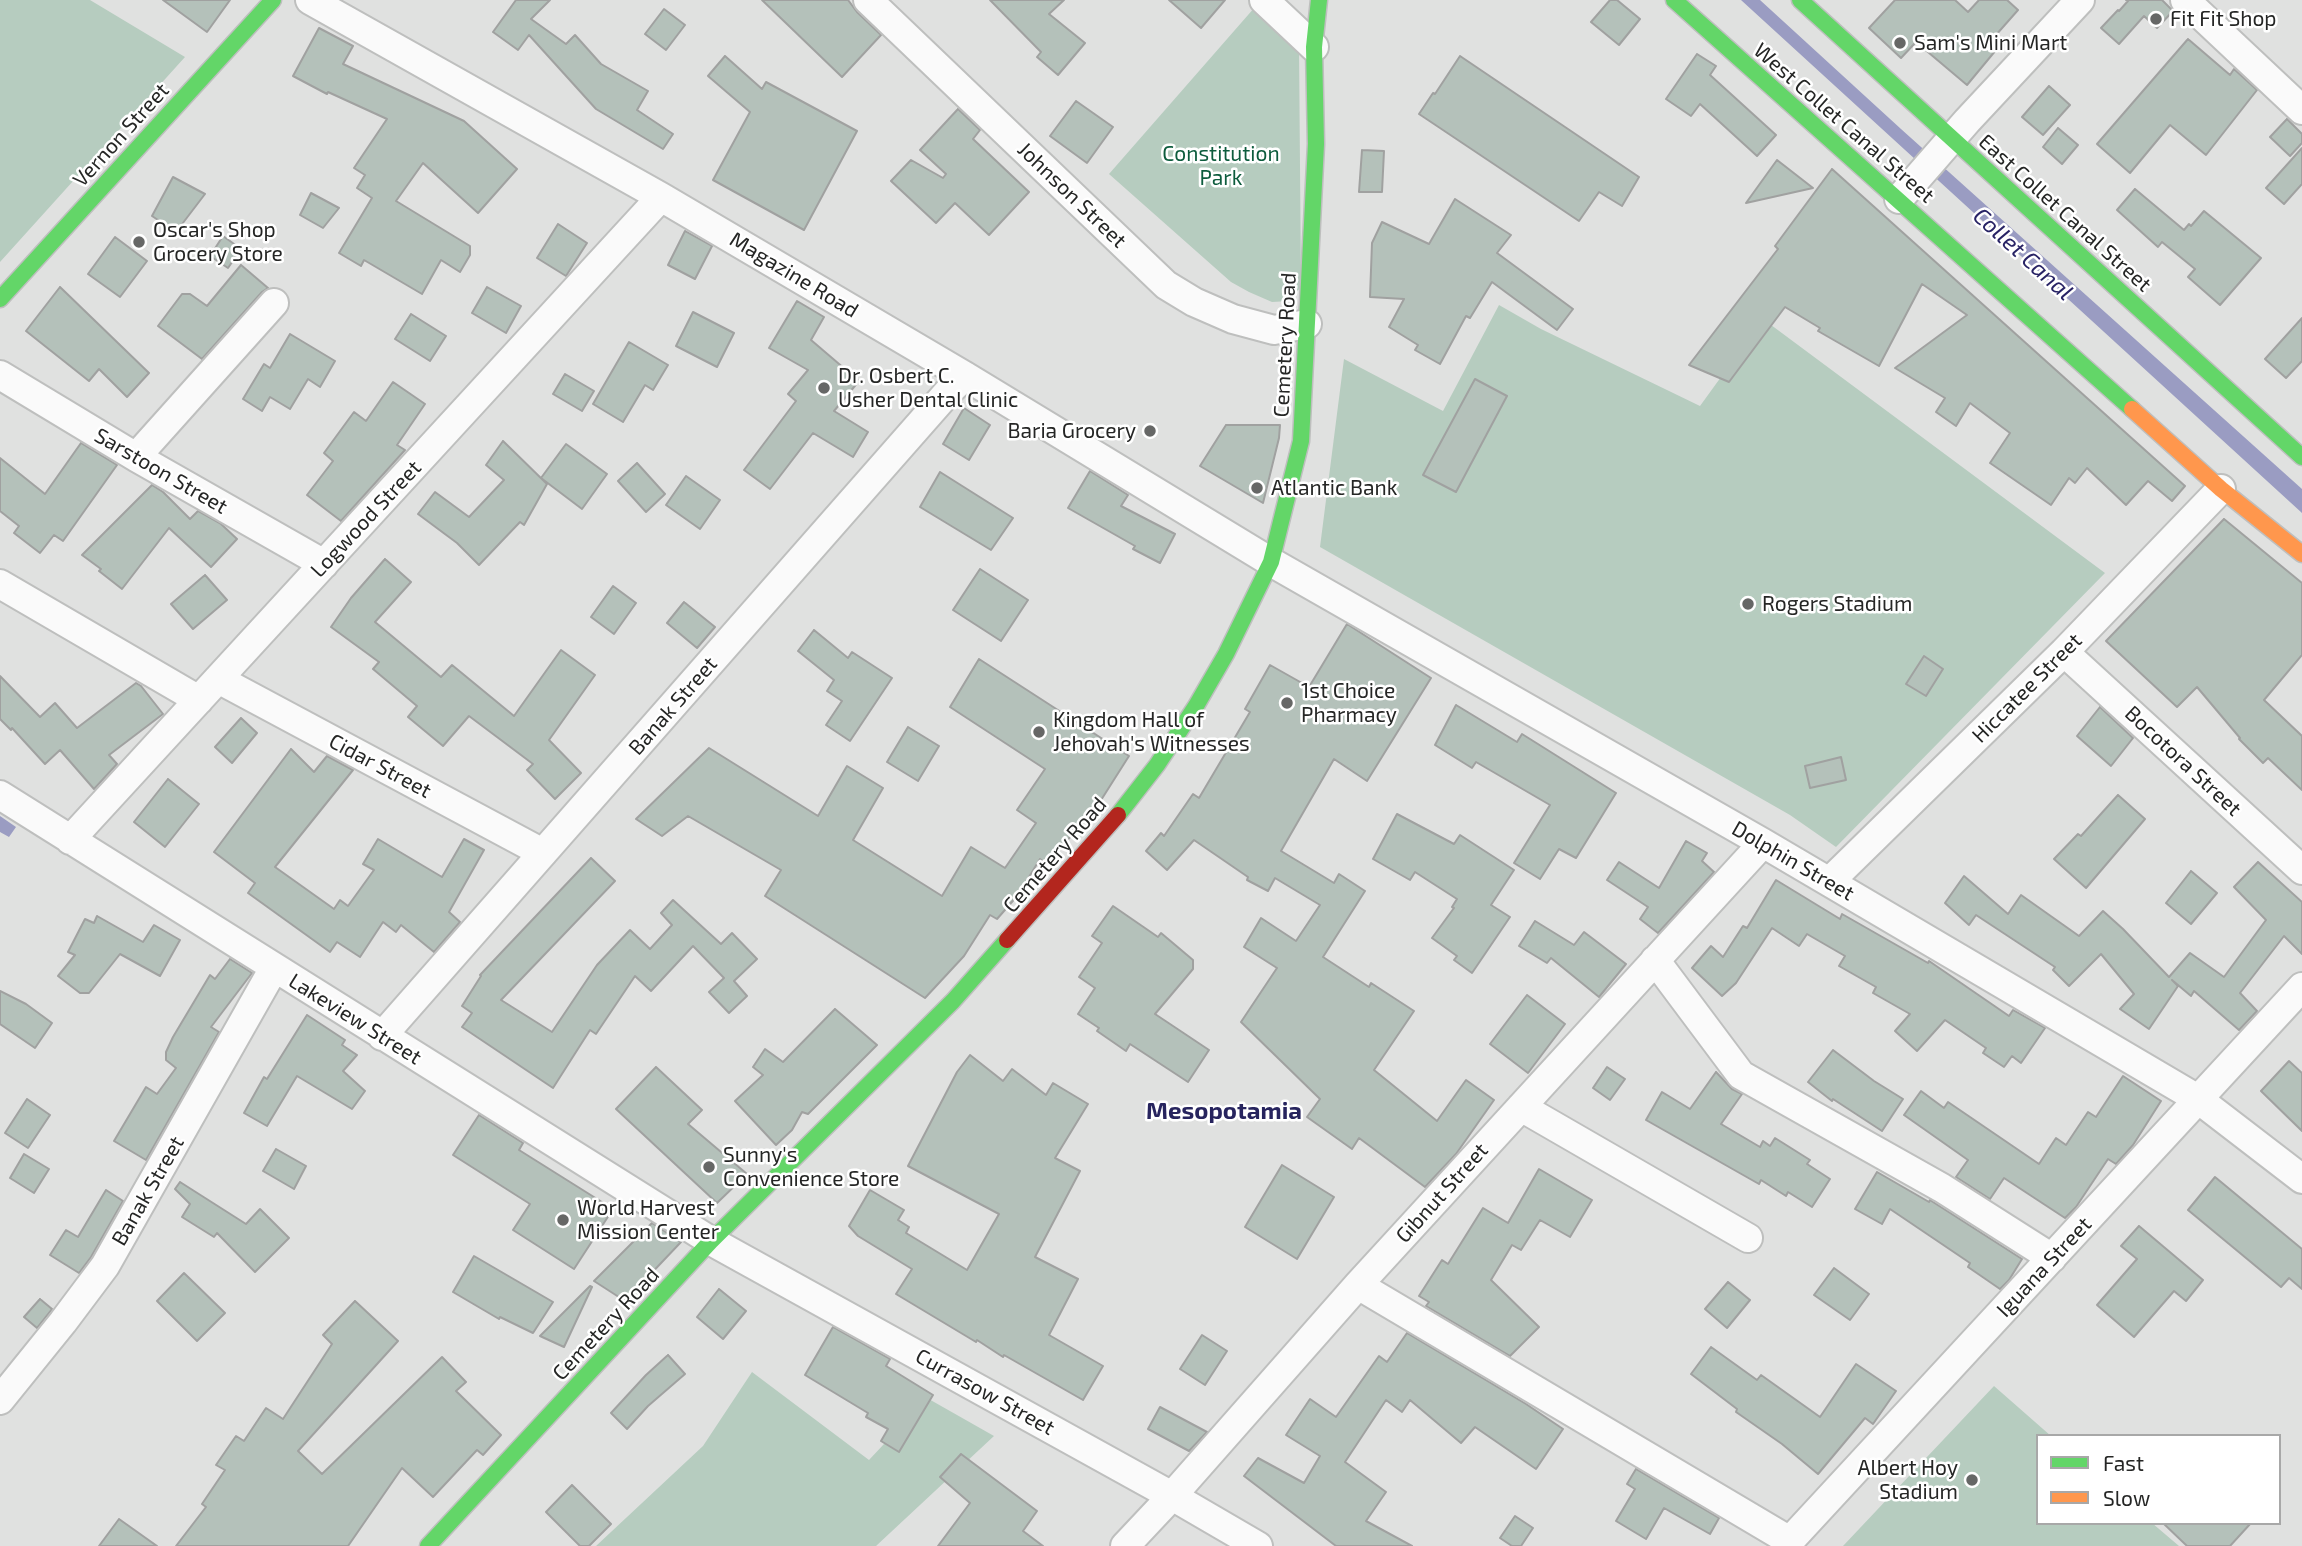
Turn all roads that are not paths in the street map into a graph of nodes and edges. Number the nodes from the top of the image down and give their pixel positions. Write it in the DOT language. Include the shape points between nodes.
graph roads {
  1 [pos="274,0"];
  2 [pos="310,0"];
  3 [pos="868,0"];
  4 [pos="1264,0"];
  5 [pos="1319,0"];
  6 [pos="1674,0"];
  7 [pos="1800,0"];
  8 [pos="2080,0"];
  9 [pos="2185,0"];
  10 [pos="1314,47"];
  11 [pos="2302,110"];
  12 [pos="1946,145"];
  13 [pos="1908,189"];
  14 [pos="661,197"];
  15 [pos="0,299"];
  16 [pos="274,303"];
  17 [pos="1307,324"];
  18 [pos="0,375"];
  19 [pos="965,376"];
  20 [pos="136,457"];
  21 [pos="2302,457"];
  22 [pos="2221,489"];
  23 [pos="2302,554"];
  24 [pos="1271,562"];
  25 [pos="324,564"];
  26 [pos="0,584"];
  27 [pos="2064,652"];
  28 [pos="218,680"];
  29 [pos="199,700"];
  30 [pos="0,795"];
  31 [pos="70,840"];
  32 [pos="1763,843"];
  33 [pos="543,853"];
  34 [pos="2302,870"];
  35 [pos="1829,882"];
  36 [pos="1655,960"];
  37 [pos="274,968"];
  38 [pos="2302,987"];
  39 [pos="382,1035"];
  40 [pos="2198,1099"];
  41 [pos="1521,1107"];
  42 [pos="2302,1179"];
  43 [pos="1748,1238"];
  44 [pos="712,1241"];
  45 [pos="2052,1258"];
  46 [pos="1358,1285"];
  47 [pos="0,1400"];
  48 [pos="1172,1496"];
  49 [pos="1787,1544"];
  50 [pos="428,1546"];
  51 [pos="1125,1546"];
  52 [pos="1258,1546"];
  1 -- 15 [label="main road, Vernon Street"];
  2 -- 14 [label="street, Magazine Road"];
  3 -- 17 [label="street, Johnson Street" via="1166,285 1233,319 1274,330"];
  4 -- 10 [label="street"];
  5 -- 10 [label="main road, Cemetery Road"];
  6 -- 13 [label="main road, West Collet Canal Street"];
  7 -- 12 [label="main road, East Collet Canal Street"];
  8 -- 12 [label="street"];
  9 -- 11 [label="street"];
  10 -- 17 [label="main road, Cemetery Road" via="1316,144"];
  12 -- 13 [label="street"];
  12 -- 21 [label="main road, East Collet Canal Street"];
  13 -- 22 [label="main road, West Collet Canal Street"];
  14 -- 19 [label="street, Magazine Road"];
  14 -- 25 [label="street, Logwood Street"];
  16 -- 20 [label="street"];
  17 -- 24 [label="main road, Cemetery Road" via="1301,441"];
  18 -- 20 [label="street, Sarstoon Street"];
  19 -- 24 [label="street, Magazine Road"];
  19 -- 33 [label="street, Banak Street"];
  20 -- 25 [label="street, Sarstoon Street"];
  22 -- 23 [label="main road, West Collet Canal Street"];
  22 -- 27 [label="street, Hiccatee Street"];
  24 -- 32 [label="street, Dolphin Street"];
  24 -- 44 [label="main road, Cemetery Road" via="1196,706 1113,822 946,1009"];
  25 -- 28 [label="street, Logwood Street"];
  26 -- 29 [label="street"];
  27 -- 34 [label="street, Bocotora Street"];
  27 -- 35 [label="street, Hiccatee Street"];
  28 -- 29 [label="street, Logwood Street"];
  28 -- 33 [label="street, Cidar Street"];
  29 -- 31 [label="street, Logwood Street"];
  30 -- 31 [label="street, Lakeview Street"];
  31 -- 37 [label="street, Lakeview Street"];
  32 -- 35 [label="street, Dolphin Street"];
  32 -- 36 [label="street, Gibnut Street"];
  33 -- 39 [label="street, Banak Street"];
  35 -- 40 [label="street, Dolphin Street"];
  36 -- 41 [label="street, Gibnut Street"];
  36 -- 45 [label="street" via="1741,1074 1942,1188"];
  37 -- 39 [label="street, Lakeview Street"];
  37 -- 47 [label="street, Banak Street" via="105,1266"];
  38 -- 40 [label="street, Iguana Street"];
  39 -- 44 [label="street, Lakeview Street"];
  40 -- 42 [label="street, Dolphin Street"];
  40 -- 45 [label="street, Iguana Street"];
  41 -- 43 [label="street"];
  41 -- 46 [label="street, Gibnut Street"];
  44 -- 48 [label="street, Currasow Street"];
  44 -- 50 [label="main road, Cemetery Road"];
  45 -- 49 [label="street, Iguana Street"];
  46 -- 48 [label="street, Gibnut Street"];
  46 -- 49 [label="street"];
  48 -- 51 [label="street, Gibnut Street"];
  48 -- 52 [label="street, Currasow Street"];
}
